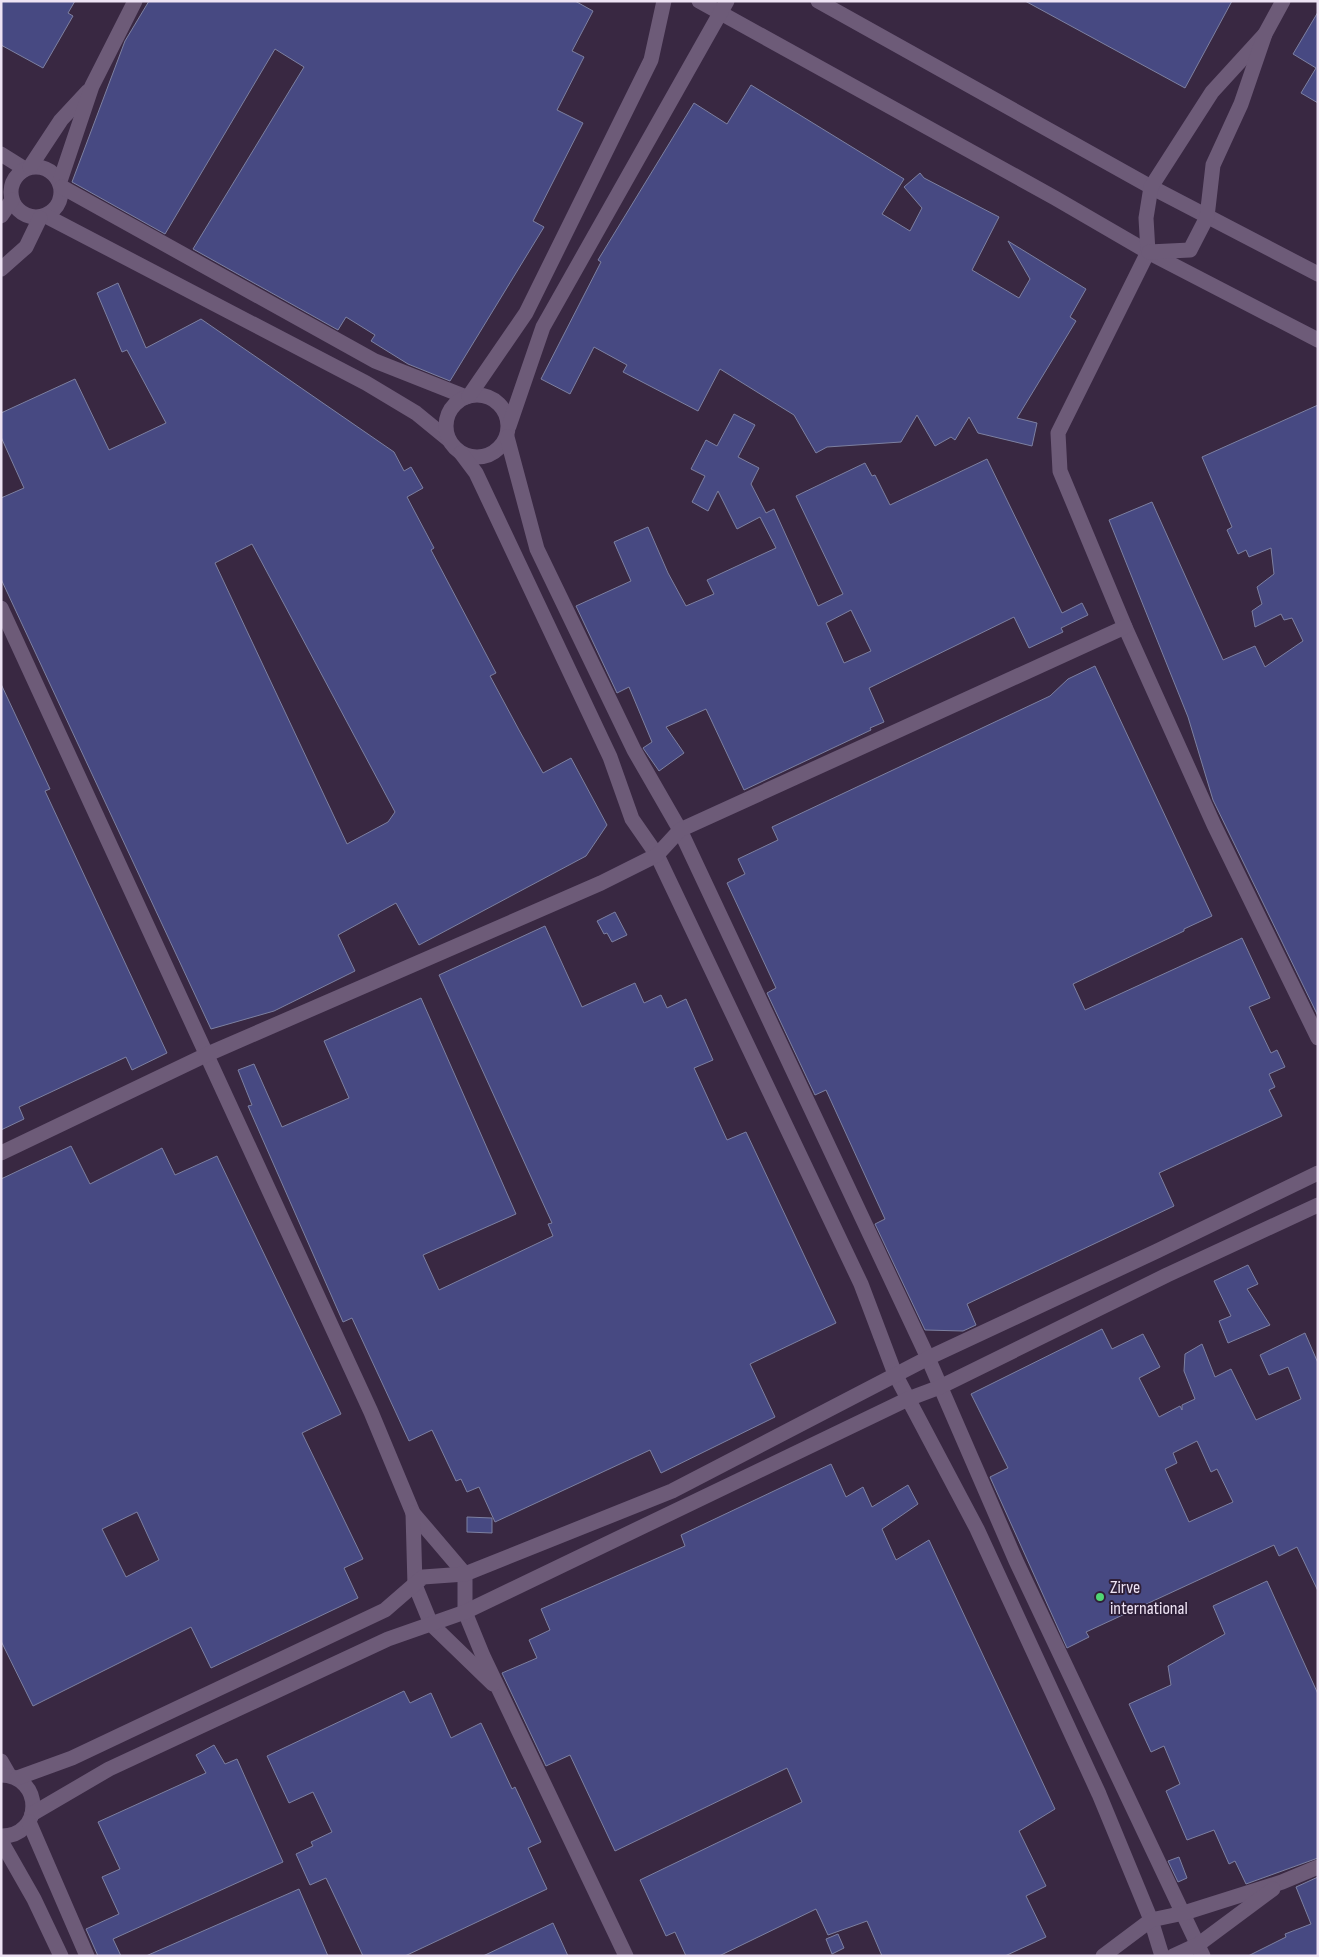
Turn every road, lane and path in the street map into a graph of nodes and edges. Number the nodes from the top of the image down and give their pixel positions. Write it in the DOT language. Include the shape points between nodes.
graph roads {
  1 [pos="135,1"];
  2 [pos="664,1"];
  3 [pos="698,1"];
  4 [pos="818,1"];
  5 [pos="1283,1"];
  6 [pos="724,8"];
  7 [pos="1265,34"];
  8 [pos="92,86"];
  9 [pos="1,154"];
  10 [pos="28,168"];
  11 [pos="61,184"];
  12 [pos="1151,186"];
  13 [pos="8,193"];
  14 [pos="1,216"];
  15 [pos="43,217"];
  16 [pos="1207,217"];
  17 [pos="1148,252"];
  18 [pos="1,269"];
  19 [pos="1318,274"];
  20 [pos="272,303"];
  21 [pos="258,325"];
  22 [pos="1318,340"];
  23 [pos="468,397"];
  24 [pos="508,431"];
  25 [pos="449,440"];
  26 [pos="461,453"];
  27 [pos="1,608"];
  28 [pos="1125,627"];
  29 [pos="680,830"];
  30 [pos="657,855"];
  31 [pos="1318,1038"];
  32 [pos="208,1054"];
  33 [pos="1,1153"];
  34 [pos="1318,1173"];
  35 [pos="1318,1205"];
  36 [pos="1157,1251"];
  37 [pos="1167,1275"];
  38 [pos="928,1358"];
  39 [pos="895,1374"];
  40 [pos="940,1386"];
  41 [pos="908,1400"];
  42 [pos="413,1513"];
  43 [pos="465,1574"];
  44 [pos="415,1585"];
  45 [pos="465,1612"];
  46 [pos="431,1624"];
  47 [pos="244,1677"];
  48 [pos="501,1692"];
  49 [pos="256,1701"];
  50 [pos="1,1761"];
  51 [pos="9,1776"];
  52 [pos="30,1818"];
  53 [pos="1,1836"];
  54 [pos="1,1841"];
  55 [pos="1318,1866"];
  56 [pos="1282,1882"];
  57 [pos="1184,1913"];
  58 [pos="1151,1920"];
  59 [pos="1201,1950"];
  60 [pos="61,1956"];
  61 [pos="88,1956"];
  62 [pos="626,1956"];
  63 [pos="1103,1956"];
  64 [pos="1162,1956"];
  65 [pos="1173,1956"];
  1 -- 8 [label="street"];
  2 -- 23 [label="street" via="651,60 530,304 488,372"];
  3 -- 6 [label="street"];
  4 -- 12 [label="street"];
  5 -- 7 [label="street"];
  6 -- 17 [label="street"];
  6 -- 24 [label="street" via="543,327"];
  7 -- 12 [label="street" via="1212,92"];
  7 -- 16 [label="street" via="1241,104 1213,166"];
  8 -- 10 [label="street" via="61,120"];
  8 -- 11 [label="street"];
  9 -- 10 [label="street"];
  10 -- 11 [label="street" via="44,168"];
  10 -- 13 [label="street" via="15,179"];
  11 -- 15 [label="street" via="59,204"];
  11 -- 20 [label="street"];
  12 -- 16 [label="street"];
  12 -- 17 [label="street" via="1146,218"];
  13 -- 14 [label="street"];
  13 -- 15 [label="street" via="20,212 33,218"];
  15 -- 18 [label="street" via="26,247"];
  15 -- 21 [label="street"];
  16 -- 17 [label="street" via="1190,250"];
  16 -- 19 [label="street"];
  17 -- 22 [label="street"];
  17 -- 28 [label="street" via="1058,433 1060,471"];
  20 -- 21 [label="street"];
  20 -- 23 [label="street" via="375,361"];
  21 -- 25 [label="street" via="416,413"];
  23 -- 24 [label="street" via="481,395 497,402 504,410"];
  23 -- 25 [label="street" via="454,406 447,418"];
  24 -- 26 [label="street" via="495,453 474,458"];
  24 -- 29 [label="street" via="537,549 634,750"];
  25 -- 26 [label="street"];
  26 -- 30 [label="street" via="476,473 610,757 632,819"];
  27 -- 32 [label="street"];
  28 -- 29 [label="street"];
  28 -- 31 [label="street" via="1214,825"];
  29 -- 30 [label="street"];
  29 -- 38 [label="street"];
  30 -- 32 [label="street" via="601,883"];
  30 -- 39 [label="street" via="861,1284"];
  32 -- 33 [label="street"];
  32 -- 42 [label="street"];
  34 -- 36 [label="street"];
  35 -- 37 [label="street"];
  36 -- 37 [label="street"];
  36 -- 38 [label="street"];
  37 -- 40 [label="street"];
  38 -- 39 [label="street"];
  38 -- 40 [label="street"];
  39 -- 41 [label="street"];
  39 -- 43 [label="street" via="672,1491"];
  40 -- 41 [label="street"];
  40 -- 57 [label="street" via="1016,1561"];
  41 -- 45 [label="street"];
  41 -- 58 [label="street" via="981,1538 1098,1794"];
  42 -- 43 [label="street"];
  42 -- 44 [label="street"];
  43 -- 44 [label="street" via="423,1577"];
  43 -- 45 [label="street"];
  44 -- 46 [label="street"];
  44 -- 47 [label="street" via="385,1610"];
  45 -- 46 [label="street"];
  45 -- 48 [label="street"];
  46 -- 48 [label="street"];
  46 -- 49 [label="street" via="388,1639"];
  47 -- 49 [label="street"];
  47 -- 51 [label="street" via="72,1758"];
  48 -- 62 [label="street"];
  49 -- 52 [label="street" via="109,1769"];
  50 -- 51 [label="street"];
  51 -- 52 [label="street" via="26,1784 32,1797"];
  52 -- 53 [label="street" via="16,1833"];
  52 -- 61 [label="street"];
  54 -- 60 [label="street"];
  55 -- 56 [label="street"];
  56 -- 57 [label="street"];
  56 -- 59 [label="street"];
  57 -- 58 [label="street"];
  57 -- 59 [label="street"];
  58 -- 63 [label="street"];
  58 -- 64 [label="street"];
  59 -- 65 [label="street"];
}
